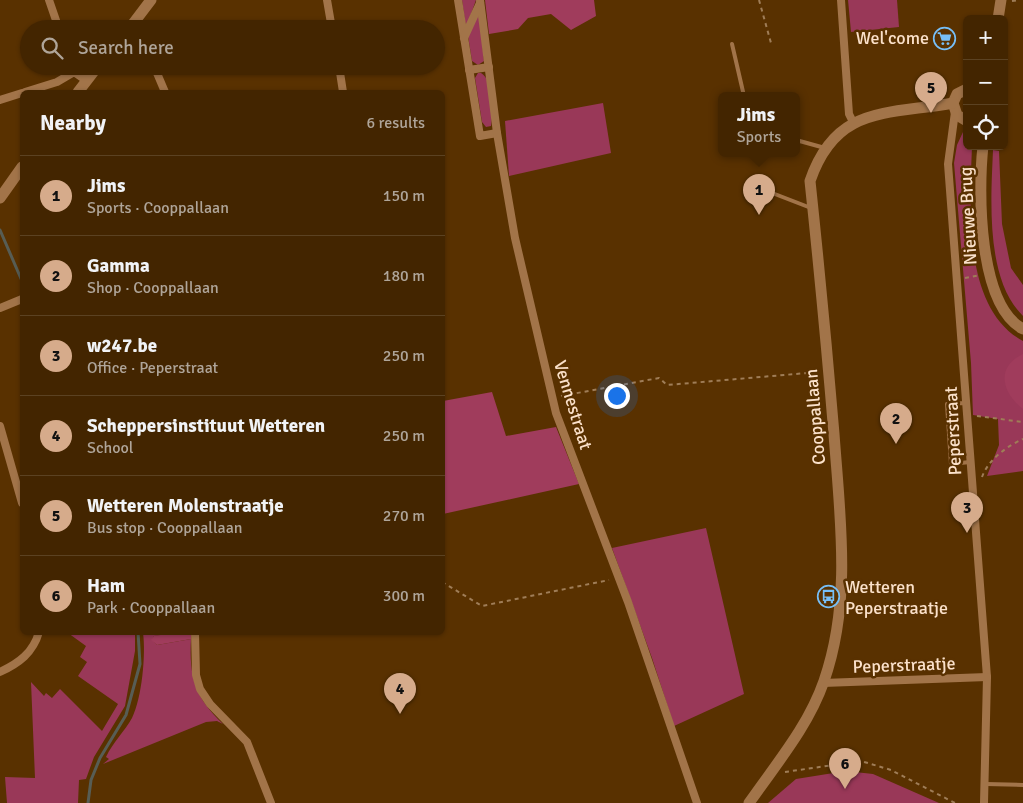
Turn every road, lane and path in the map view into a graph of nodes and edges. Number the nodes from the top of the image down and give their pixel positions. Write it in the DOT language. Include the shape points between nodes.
graph roads {
  1 [pos="49,0"];
  2 [pos="151,0"];
  3 [pos="327,0"];
  4 [pos="458,0"];
  5 [pos="759,0"];
  6 [pos="841,0"];
  7 [pos="1018,0"];
  8 [pos="480,1"];
  9 [pos="1007,1"];
  10 [pos="1000,15"];
  11 [pos="56,20"];
  12 [pos="138,20"];
  13 [pos="330,20"];
  14 [pos="464,38"];
  15 [pos="771,43"];
  16 [pos="732,44"];
  17 [pos="489,67"];
  18 [pos="469,70"];
  19 [pos="66,75"];
  20 [pos="80,75"];
  21 [pos="91,75"];
  22 [pos="158,75"];
  23 [pos="340,75"];
  24 [pos="86,81"];
  25 [pos="33,90"];
  26 [pos="79,90"];
  27 [pos="164,90"];
  28 [pos="343,90"];
  29 [pos="963,91"];
  30 [pos="743,92"];
  31 [pos="20,94"];
  32 [pos="0,100"];
  33 [pos="954,107"];
  34 [pos="963,118"];
  35 [pos="853,122"];
  36 [pos="963,122"];
  37 [pos="497,133"];
  38 [pos="950,138"];
  39 [pos="800,141"];
  40 [pos="825,148"];
  41 [pos="983,150"];
  42 [pos="20,170"];
  43 [pos="767,191"];
  44 [pos="0,198"];
  45 [pos="813,208"];
  46 [pos="989,273"];
  47 [pos="958,280"];
  48 [pos="20,300"];
  49 [pos="0,308"];
  50 [pos="1023,329"];
  51 [pos="829,371"];
  52 [pos="552,397"];
  53 [pos="966,403"];
  54 [pos="967,416"];
  55 [pos="1023,422"];
  56 [pos="0,426"];
  57 [pos="1023,439"];
  58 [pos="970,462"];
  59 [pos="979,483"];
  60 [pos="20,496"];
  61 [pos="619,578"];
  62 [pos="445,584"];
  63 [pos="38,635"];
  64 [pos="195,635"];
  65 [pos="0,672"];
  66 [pos="986,677"];
  67 [pos="823,683"];
  68 [pos="768,775"];
  69 [pos="986,784"];
  70 [pos="1023,785"];
  71 [pos="271,803"];
  72 [pos="697,803"];
  73 [pos="748,803"];
  74 [pos="955,803"];
  75 [pos="984,803"];
  1 -- 11 [label="street"];
  2 -- 12 [label="street"];
  3 -- 13 [label="street"];
  4 -- 14 [label="street"];
  5 -- 15 [label="path"];
  6 -- 35 [label="street" via="849,114"];
  7 -- 9 [label="path"];
  8 -- 14 [label="street"];
  8 -- 17 [label="street, Vennestraat"];
  9 -- 10 [label="street"];
  14 -- 18 [label="street"];
  16 -- 30 [label="lane"];
  17 -- 18 [label="street"];
  17 -- 37 [label="street, Vennestraat"];
  18 -- 37 [label="street" via="480,136"];
  19 -- 25 [label="street" via="57,82"];
  20 -- 24 [label="street"];
  21 -- 24 [label="street"];
  22 -- 27 [label="street"];
  23 -- 28 [label="street"];
  24 -- 26 [label="street"];
  29 -- 33 [label="street" via="957,94"];
  31 -- 32 [label="street"];
  33 -- 34 [label="street"];
  33 -- 35 [label="street, Cooppallaan" via="887,113"];
  33 -- 38 [label="street, Peperstraat"];
  35 -- 40 [label="street, Cooppallaan"];
  36 -- 38 [label="street"];
  37 -- 52 [label="street, Vennestraat" via="517,246"];
  38 -- 47 [label="street, Peperstraat" via="948,164"];
  39 -- 40 [label="lane"];
  40 -- 45 [label="street, Cooppallaan" via="810,182"];
  41 -- 46 [label="street, Nieuwe Brug" via="983,227"];
  42 -- 44 [label="street"];
  43 -- 45 [label="lane"];
  45 -- 51 [label="street, Cooppallaan"];
  46 -- 47 [label="path"];
  46 -- 50 [label="street, Nieuwe Brug" via="1005,312"];
  47 -- 53 [label="street, Peperstraat"];
  48 -- 49 [label="street"];
  51 -- 52 [label="path" via="667,385 659,378"];
  51 -- 67 [label="street, Cooppallaan" via="842,582 838,629"];
  52 -- 61 [label="street, Vennestraat"];
  53 -- 54 [label="street, Peperstraat"];
  53 -- 58 [label="lane" via="947,404 948,424 951,464"];
  54 -- 55 [label="path"];
  54 -- 58 [label="street, Peperstraat"];
  56 -- 60 [label="street"];
  57 -- 59 [label="path" via="1013,443 986,466"];
  58 -- 66 [label="street, Peperstraat"];
  61 -- 62 [label="path" via="482,606"];
  61 -- 72 [label="street, Vennestraat"];
  63 -- 65 [label="street" via="36,644 26,656"];
  64 -- 71 [label="street" via="196,676 200,689 246,742"];
  66 -- 67 [label="street, Peperstraatje"];
  66 -- 69 [label="street, Peperstraat"];
  67 -- 68 [label="street, Cooppallaan" via="795,739"];
  68 -- 73 [label="street, Cooppallaan"];
  68 -- 74 [label="path" via="861,761 891,770"];
  69 -- 70 [label="lane"];
  69 -- 75 [label="street, Peperstraat"];
}
